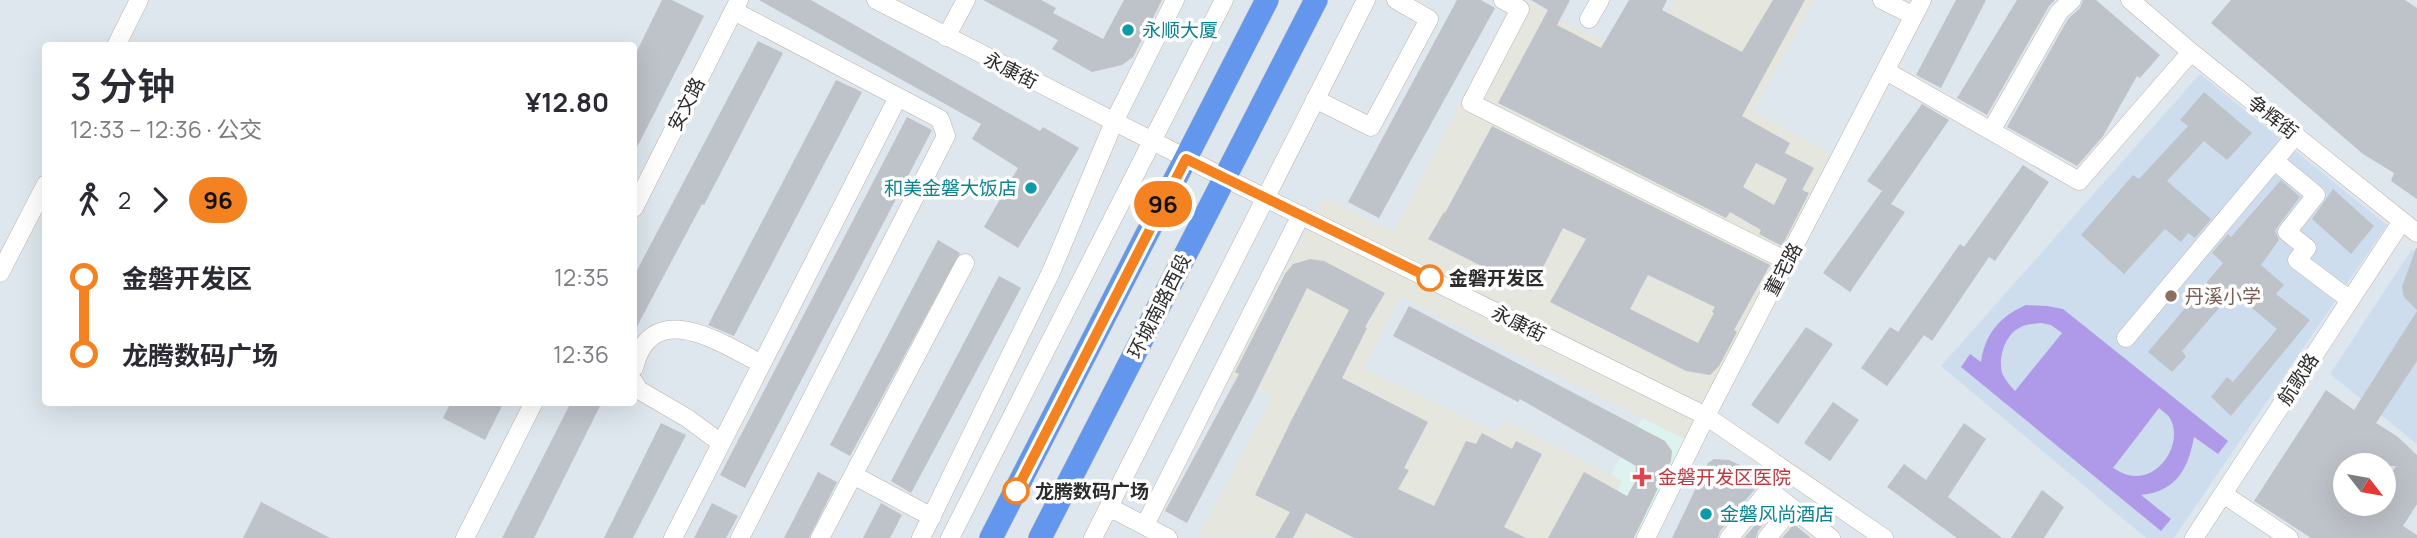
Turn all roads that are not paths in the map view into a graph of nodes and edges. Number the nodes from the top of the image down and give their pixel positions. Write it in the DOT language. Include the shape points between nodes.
graph roads {
  1 [pos="139,0"];
  2 [pos="876,0"];
  3 [pos="966,0"];
  4 [pos="1175,0"];
  5 [pos="1224,0"];
  6 [pos="1267,0"];
  7 [pos="1316,0"];
  8 [pos="1366,0"];
  9 [pos="1396,0"];
  10 [pos="1503,0"];
  11 [pos="1600,0"];
  12 [pos="1881,0"];
  13 [pos="1922,0"];
  14 [pos="2072,0"];
  15 [pos="2130,0"];
  16 [pos="737,6"];
  17 [pos="1914,16"];
  18 [pos="1589,19"];
  19 [pos="946,37"];
  20 [pos="118,42"];
  21 [pos="2191,52"];
  22 [pos="1886,71"];
  23 [pos="898,97"];
  24 [pos="1315,99"];
  25 [pos="1114,122"];
  26 [pos="1992,131"];
  27 [pos="2296,135"];
  28 [pos="1152,142"];
  29 [pos="1186,159"];
  30 [pos="2275,161"];
  31 [pos="1225,178"];
  32 [pos="42,192"];
  33 [pos="1265,196"];
  34 [pos="637,202"];
  35 [pos="1301,215"];
  36 [pos="2402,221"];
  37 [pos="2417,233"];
  38 [pos="1787,261"];
  39 [pos="965,263"];
  40 [pos="0,273"];
  41 [pos="2350,300"];
  42 [pos="2126,338"];
  43 [pos="637,347"];
  44 [pos="762,364"];
  45 [pos="637,387"];
  46 [pos="532,406"];
  47 [pos="1706,416"];
  48 [pos="721,443"];
  49 [pos="1778,466"];
  50 [pos="853,475"];
  51 [pos="1769,490"];
  52 [pos="2223,494"];
  53 [pos="1109,508"];
  54 [pos="1792,508"];
  55 [pos="932,517"];
  56 [pos="1144,525"];
  57 [pos="1651,536"];
  58 [pos="1826,536"];
  59 [pos="465,538"];
  60 [pos="673,538"];
  61 [pos="740,538"];
  62 [pos="820,538"];
  63 [pos="921,538"];
  64 [pos="950,538"];
  65 [pos="992,538"];
  66 [pos="1040,538"];
  67 [pos="1093,538"];
  68 [pos="1168,538"];
  69 [pos="1729,538"];
  70 [pos="1767,538"];
  71 [pos="1884,538"];
  72 [pos="2194,538"];
  73 [pos="2289,538"];
  1 -- 20 [label="street"];
  2 -- 19 [label="street, 永康街"];
  3 -- 19 [label="street"];
  4 -- 25 [label="street"];
  5 -- 28 [label="street"];
  6 -- 29 [label="main road"];
  7 -- 31 [label="main road, 环城南路西段"];
  8 -- 24 [label="street"];
  9 -- 24 [label="street" via="1429,19 1371,127"];
  10 -- 38 [label="street" via="1520,9 1471,103"];
  11 -- 18 [label="street"];
  12 -- 17 [label="street"];
  13 -- 17 [label="street, 董宅路"];
  14 -- 26 [label="street" via="2059,12"];
  15 -- 21 [label="street, 争辉街"];
  16 -- 23 [label="street"];
  16 -- 34 [label="street, 安文路"];
  17 -- 22 [label="street, 董宅路"];
  19 -- 25 [label="street, 永康街"];
  21 -- 26 [label="street" via="2079,181"];
  21 -- 27 [label="street, 争辉街"];
  22 -- 26 [label="street"];
  22 -- 38 [label="street, 董宅路"];
  23 -- 44 [label="street"];
  23 -- 61 [label="street" via="940,119 946,136"];
  24 -- 33 [label="street"];
  25 -- 28 [label="street, 永康街"];
  25 -- 55 [label="street" via="1051,272"];
  27 -- 30 [label="street"];
  27 -- 36 [label="street, 争辉街"];
  28 -- 29 [label="street, 永康街"];
  28 -- 64 [label="street"];
  29 -- 31 [label="street, 永康街"];
  29 -- 65 [label="main road"];
  30 -- 41 [label="street" via="2316,195 2287,232 2307,248 2297,260"];
  30 -- 42 [label="street"];
  31 -- 33 [label="street, 永康街"];
  31 -- 66 [label="main road, 环城南路西段"];
  32 -- 40 [label="street"];
  33 -- 35 [label="street, 永康街"];
  33 -- 53 [label="street"];
  35 -- 47 [label="street, 永康街"];
  35 -- 56 [label="street"];
  36 -- 37 [label="street, 争辉街"];
  36 -- 41 [label="street, 航歌路"];
  38 -- 47 [label="street, 董宅路"];
  39 -- 50 [label="street"];
  41 -- 52 [label="street, 航歌路"];
  43 -- 44 [label="street" via="663,331 682,330 702,333"];
  44 -- 48 [label="street"];
  45 -- 48 [label="street"];
  46 -- 59 [label="street"];
  47 -- 49 [label="street, 永康街"];
  47 -- 57 [label="street, 董宅路"];
  48 -- 60 [label="street"];
  49 -- 51 [label="street"];
  49 -- 71 [label="street, 永康街"];
  50 -- 55 [label="street"];
  50 -- 62 [label="street"];
  51 -- 54 [label="street"];
  51 -- 69 [label="street"];
  52 -- 72 [label="street, 航歌路"];
  52 -- 73 [label="street"];
  53 -- 56 [label="street"];
  53 -- 67 [label="street"];
  54 -- 58 [label="street"];
  54 -- 70 [label="street"];
  55 -- 63 [label="street"];
  56 -- 68 [label="street"];
}
